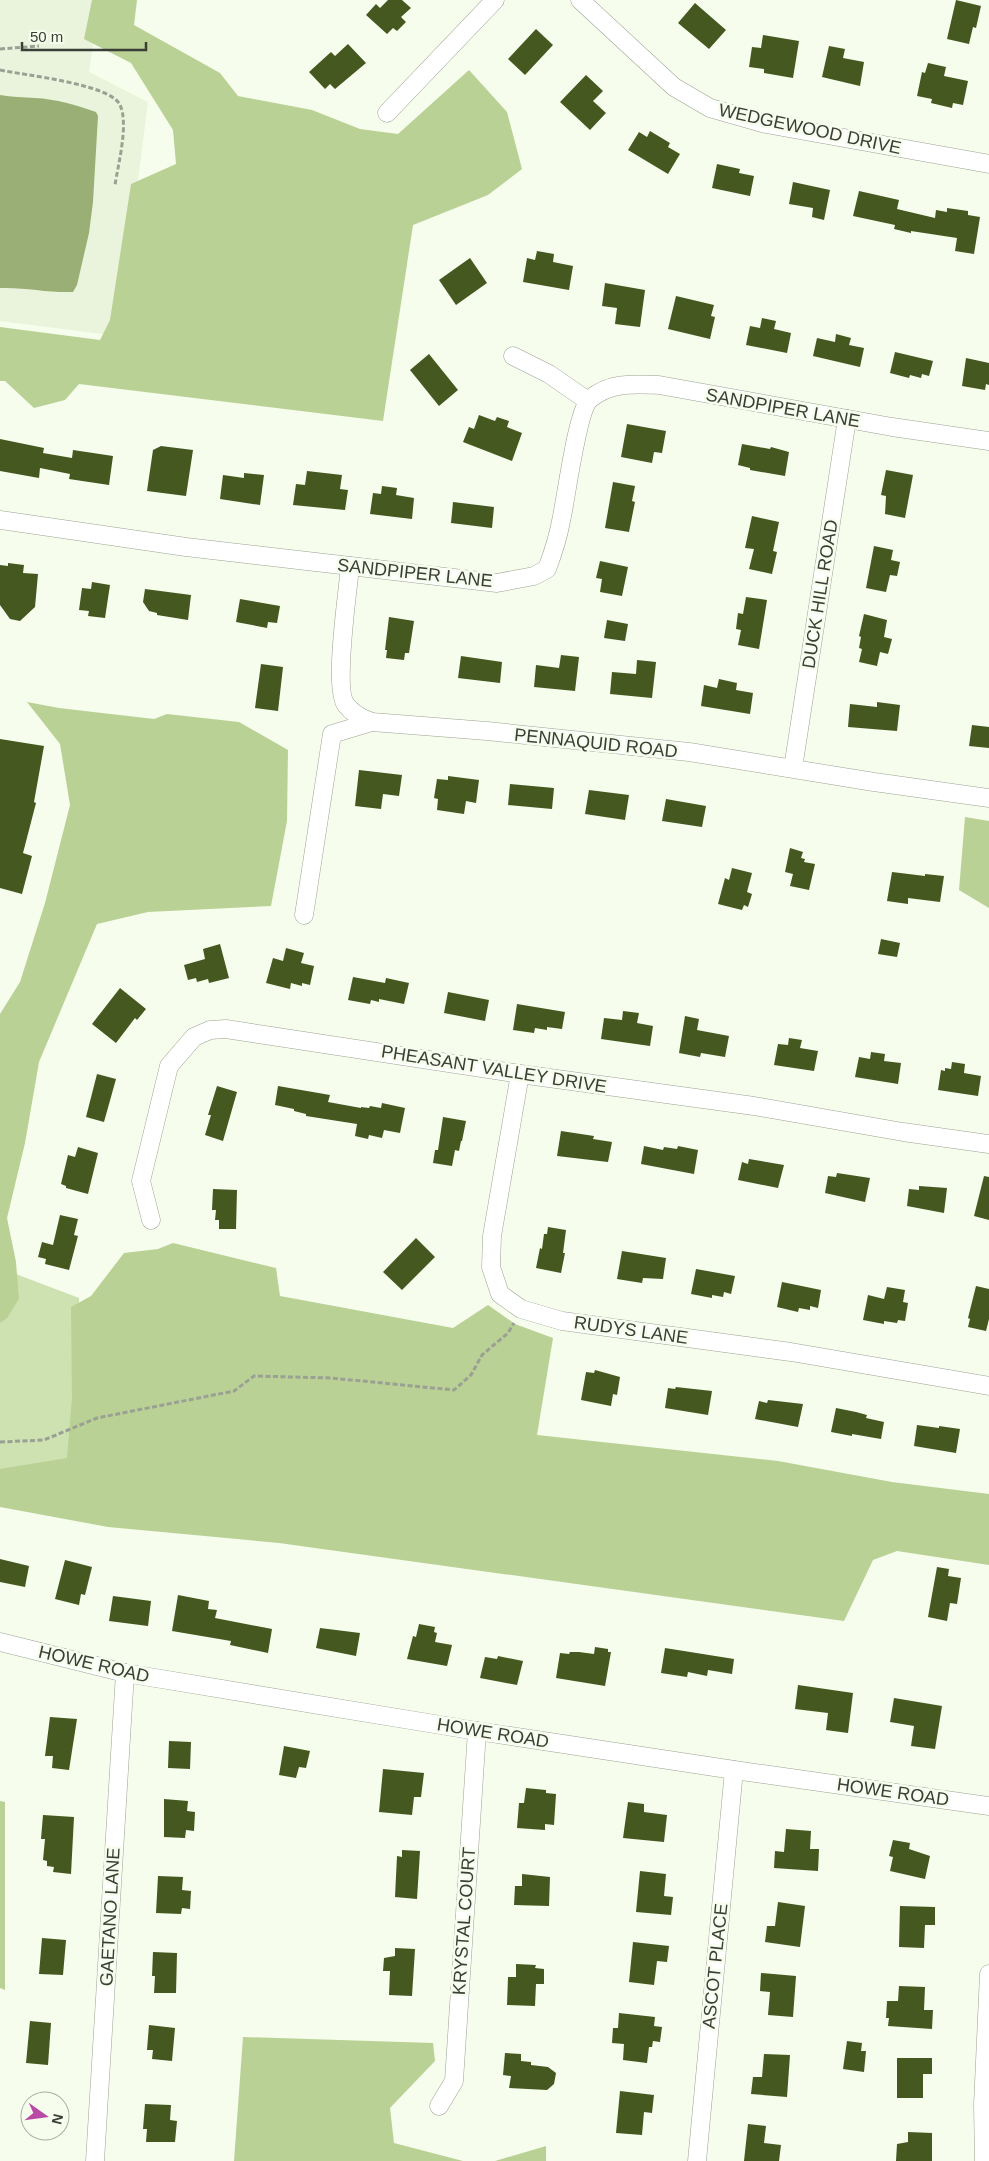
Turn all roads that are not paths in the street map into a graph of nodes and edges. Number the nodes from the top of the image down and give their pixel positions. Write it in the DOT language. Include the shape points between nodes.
graph roads {
  1 [pos="495,0"];
  2 [pos="580,0"];
  3 [pos="387,113"];
  4 [pos="989,164"];
  5 [pos="513,356"];
  6 [pos="588,400"];
  7 [pos="847,419"];
  8 [pos="989,441"];
  9 [pos="0,520"];
  10 [pos="350,566"];
  11 [pos="372,722"];
  12 [pos="793,768"];
  13 [pos="989,798"];
  14 [pos="304,915"];
  15 [pos="520,1074"];
  16 [pos="989,1144"];
  17 [pos="150,1220"];
  18 [pos="989,1386"];
  19 [pos="0,1642"];
  20 [pos="125,1673"];
  21 [pos="477,1731"];
  22 [pos="734,1770"];
  23 [pos="989,1806"];
  24 [pos="989,1974"];
  25 [pos="439,2106"];
  26 [pos="95,2161"];
  27 [pos="697,2161"];
  28 [pos="984,2161"];
  1 -- 3 [label="street"];
  2 -- 4 [label="street, WEDGEWOOD DRIVE" via="674,87 710,108 766,124"];
  5 -- 6 [label="street"];
  6 -- 7 [label="street, SANDPIPER LANE" via="609,388 630,384 659,385"];
  6 -- 10 [label="street, SANDPIPER LANE" via="579,423 561,524 547,569 534,576 497,583"];
  7 -- 8 [label="street, SANDPIPER LANE"];
  7 -- 12 [label="street, DUCK HILL ROAD"];
  9 -- 10 [label="street, SANDPIPER LANE"];
  10 -- 11 [label="street, PENNAQUID ROAD" via="340,668 342,690 345,704 360,718"];
  11 -- 12 [label="street, PENNAQUID ROAD" via="690,752"];
  11 -- 14 [label="street" via="332,734"];
  12 -- 13 [label="street, PENNAQUID ROAD"];
  15 -- 16 [label="street, PHEASANT VALLEY DRIVE" via="754,1106"];
  15 -- 17 [label="street, PHEASANT VALLEY DRIVE" via="226,1029 210,1030 194,1037 169,1066 141,1181"];
  15 -- 18 [label="street, RUDYS LANE" via="492,1236 491,1267 500,1294 522,1309 562,1321 791,1352"];
  19 -- 20 [label="street, HOWE ROAD"];
  20 -- 21 [label="street, HOWE ROAD"];
  20 -- 26 [label="street, GAETANO LANE"];
  21 -- 22 [label="street, HOWE ROAD"];
  21 -- 25 [label="street, KRYSTAL COURT" via="454,2080"];
  22 -- 23 [label="street, HOWE ROAD"];
  22 -- 27 [label="street, ASCOT PLACE"];
  24 -- 28 [label="street"];
}
